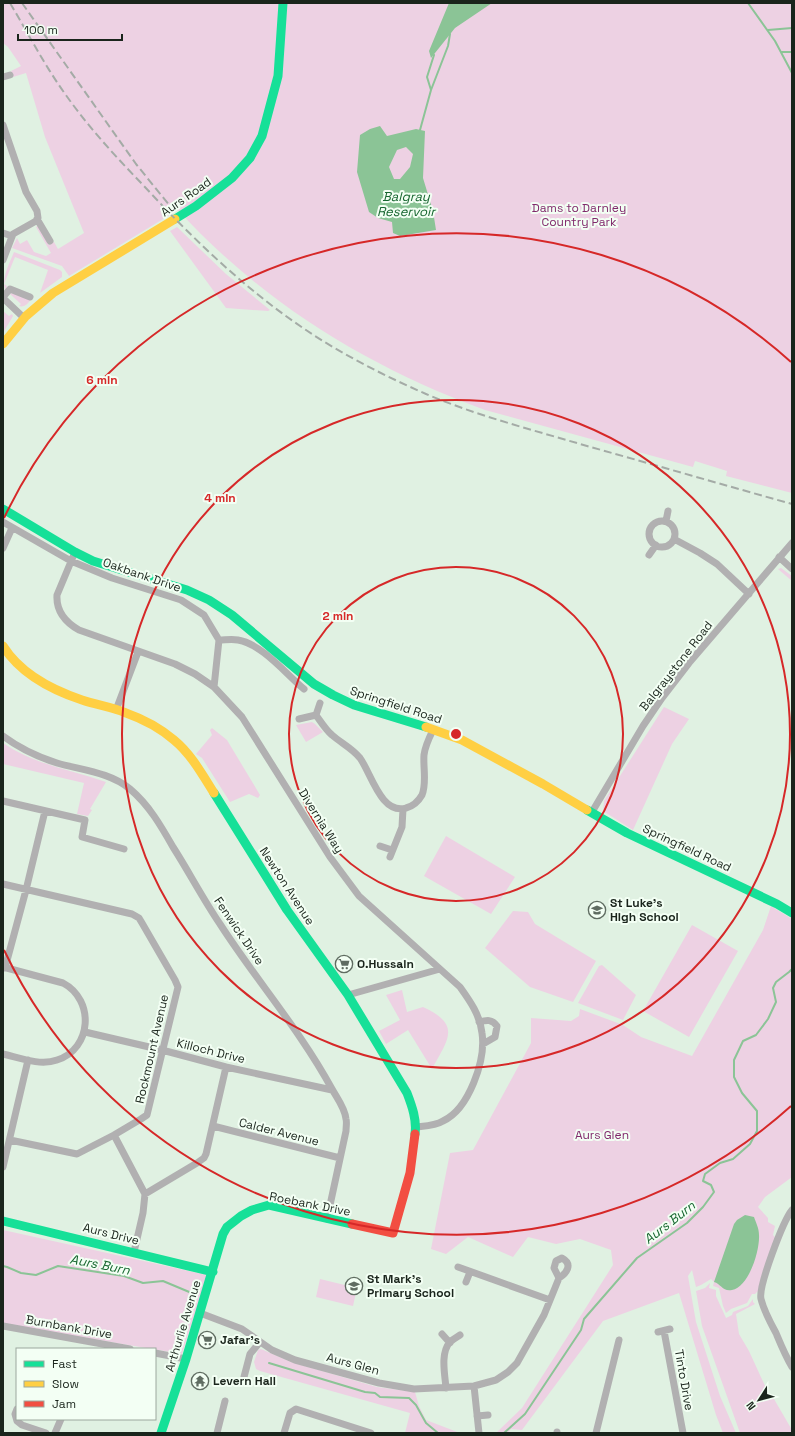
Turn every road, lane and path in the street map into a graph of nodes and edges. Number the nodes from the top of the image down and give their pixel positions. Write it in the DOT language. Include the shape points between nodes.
graph roads {
  1 [pos="283,3"];
  2 [pos="3,125"];
  3 [pos="37,219"];
  4 [pos="3,233"];
  5 [pos="12,236"];
  6 [pos="50,241"];
  7 [pos="3,260"];
  8 [pos="30,297"];
  9 [pos="3,299"];
  10 [pos="24,317"];
  11 [pos="3,344"];
  12 [pos="3,509"];
  13 [pos="668,511"];
  14 [pos="666,521"];
  15 [pos="3,522"];
  16 [pos="12,528"];
  17 [pos="674,539"];
  18 [pos="792,543"];
  19 [pos="656,545"];
  20 [pos="3,548"];
  21 [pos="75,552"];
  22 [pos="649,555"];
  23 [pos="779,558"];
  24 [pos="71,561"];
  25 [pos="792,569"];
  26 [pos="749,594"];
  27 [pos="219,640"];
  28 [pos="3,646"];
  29 [pos="138,652"];
  30 [pos="214,687"];
  31 [pos="304,689"];
  32 [pos="320,703"];
  33 [pos="116,710"];
  34 [pos="316,715"];
  35 [pos="299,719"];
  36 [pos="433,730"];
  37 [pos="3,736"];
  38 [pos="3,801"];
  39 [pos="403,809"];
  40 [pos="44,811"];
  41 [pos="592,812"];
  42 [pos="380,846"];
  43 [pos="124,849"];
  44 [pos="392,850"];
  45 [pos="390,858"];
  46 [pos="3,884"];
  47 [pos="26,890"];
  48 [pos="792,913"];
  49 [pos="4,967"];
  50 [pos="440,969"];
  51 [pos="348,995"];
  52 [pos="479,1022"];
  53 [pos="85,1032"];
  54 [pos="483,1044"];
  55 [pos="162,1050"];
  56 [pos="3,1054"];
  57 [pos="28,1060"];
  58 [pos="226,1067"];
  59 [pos="332,1090"];
  60 [pos="213,1126"];
  61 [pos="416,1127"];
  62 [pos="114,1135"];
  63 [pos="10,1140"];
  64 [pos="340,1158"];
  65 [pos="3,1167"];
  66 [pos="145,1194"];
  67 [pos="792,1210"];
  68 [pos="327,1219"];
  69 [pos="3,1221"];
  70 [pos="393,1233"];
  71 [pos="134,1252"];
  72 [pos="458,1267"];
  73 [pos="213,1272"];
  74 [pos="470,1272"];
  75 [pos="559,1278"];
  76 [pos="466,1282"];
  77 [pos="550,1300"];
  78 [pos="200,1313"];
  79 [pos="3,1326"];
  80 [pos="664,1331"];
  81 [pos="442,1334"];
  82 [pos="460,1334"];
  83 [pos="619,1340"];
  84 [pos="260,1342"];
  85 [pos="450,1343"];
  86 [pos="124,1348"];
  87 [pos="156,1353"];
  88 [pos="186,1359"];
  89 [pos="792,1366"];
  90 [pos="244,1377"];
  91 [pos="474,1386"];
  92 [pos="446,1388"];
  93 [pos="225,1401"];
  94 [pos="488,1415"];
  95 [pos="477,1416"];
  96 [pos="16,1420"];
  97 [pos="60,1420"];
  98 [pos="46,1433"];
  99 [pos="55,1433"];
  100 [pos="161,1433"];
  101 [pos="217,1433"];
  102 [pos="284,1433"];
  103 [pos="370,1433"];
  104 [pos="479,1433"];
  105 [pos="596,1433"];
  106 [pos="682,1433"];
  1 -- 10 [label="street, Aurs Road" via="278,76 262,136 241,169 201,203 53,292"];
  2 -- 3 [label="street" via="26,192 37,211"];
  3 -- 5 [label="street"];
  3 -- 6 [label="street"];
  4 -- 5 [label="street"];
  5 -- 7 [label="street"];
  8 -- 9 [label="street" via="10,289"];
  9 -- 10 [label="street"];
  10 -- 11 [label="street, Aurs Road"];
  12 -- 21 [label="street, Springfield Road"];
  13 -- 14 [label="street"];
  14 -- 17 [label="street" via="674,530"];
  14 -- 19 [label="street" via="657,522 651,528 649,536"];
  15 -- 16 [label="street, Oakbank Drive"];
  16 -- 20 [label="street"];
  16 -- 24 [label="street, Oakbank Drive"];
  17 -- 19 [label="street" via="668,545"];
  17 -- 26 [label="street" via="717,564"];
  18 -- 23 [label="street, Balgraystone Road"];
  19 -- 22 [label="street"];
  21 -- 24 [label="street, Divernia Way"];
  21 -- 36 [label="street, Springfield Road" via="93,561 200,595 232,615 314,684 354,705"];
  23 -- 25 [label="street"];
  23 -- 26 [label="street, Balgraystone Road"];
  24 -- 27 [label="street, Oakbank Drive" via="112,578 181,600 204,615"];
  24 -- 29 [label="street, Divernia Way" via="56,602 63,618 79,630"];
  26 -- 41 [label="street, Balgraystone Road" via="662,698"];
  27 -- 30 [label="street"];
  27 -- 31 [label="street" via="238,640 253,646 268,657 293,685"];
  28 -- 33 [label="street, Newton Avenue" via="12,659 24,669 55,689"];
  29 -- 30 [label="street, Divernia Way" via="175,664"];
  29 -- 33 [label="street"];
  30 -- 50 [label="street, Divernia Way" via="242,717 330,857 359,896"];
  32 -- 34 [label="street"];
  33 -- 51 [label="street, Newton Avenue" via="155,728 185,750 287,910"];
  34 -- 35 [label="street"];
  34 -- 39 [label="street" via="331,734 360,758 386,803"];
  36 -- 39 [label="street" via="424,756 422,794 416,804"];
  36 -- 41 [label="street, Springfield Road" via="478,748"];
  37 -- 59 [label="street, Fenwick Drive" via="29,752 49,760 111,778 136,794 152,812 237,950 296,1030"];
  38 -- 40 [label="street"];
  39 -- 44 [label="street" via="402,827"];
  40 -- 43 [label="street" via="85,820 82,837"];
  40 -- 47 [label="street"];
  41 -- 48 [label="street, Springfield Road" via="627,833"];
  42 -- 44 [label="street"];
  44 -- 45 [label="street"];
  46 -- 47 [label="street, Rockmount Avenue"];
  47 -- 49 [label="street"];
  47 -- 55 [label="street, Rockmount Avenue" via="132,914 139,918 178,988"];
  49 -- 53 [label="street" via="68,985 84,1009"];
  50 -- 51 [label="street"];
  50 -- 52 [label="street, Divernia Way" via="460,987 472,1003"];
  51 -- 61 [label="street, Newton Avenue" via="407,1093"];
  52 -- 54 [label="street, Divernia Way"];
  52 -- 54 [label="street" via="488,1020 497,1026 495,1037"];
  53 -- 55 [label="street, Killoch Drive"];
  53 -- 57 [label="street" via="73,1052 65,1057 46,1062"];
  54 -- 61 [label="street, Divernia Way" via="481,1062 471,1088 459,1108 440,1123"];
  55 -- 58 [label="street, Killoch Drive"];
  55 -- 62 [label="street, Rockmount Avenue" via="147,1115"];
  56 -- 57 [label="street"];
  57 -- 63 [label="street"];
  58 -- 59 [label="street, Killoch Drive"];
  58 -- 60 [label="street"];
  59 -- 64 [label="street, Fenwick Drive" via="346,1119"];
  60 -- 64 [label="street, Calder Avenue"];
  60 -- 66 [label="street" via="204,1158"];
  61 -- 70 [label="street, Newton Avenue" via="410,1173"];
  62 -- 63 [label="street, Rockmount Avenue" via="77,1154"];
  62 -- 66 [label="street"];
  63 -- 65 [label="street"];
  64 -- 68 [label="street, Fenwick Drive"];
  66 -- 71 [label="street"];
  67 -- 89 [label="street" via="768,1263 760,1298"];
  68 -- 70 [label="street, Roebank Drive"];
  68 -- 73 [label="street, Roebank Drive" via="269,1206 245,1213 227,1227"];
  69 -- 71 [label="street, Aurs Drive"];
  71 -- 73 [label="street, Aurs Drive"];
  72 -- 74 [label="street"];
  73 -- 78 [label="street, Arthurlie Avenue"];
  74 -- 76 [label="street"];
  74 -- 77 [label="street"];
  75 -- 77 [label="street, Aurs Glen"];
  77 -- 91 [label="street, Aurs Glen" via="517,1363 496,1380"];
  78 -- 84 [label="street, Aurs Glen" via="242,1329"];
  78 -- 88 [label="street, Arthurlie Avenue"];
  79 -- 86 [label="street, Burnbank Drive"];
  80 -- 106 [label="street, Tinto Drive"];
  81 -- 85 [label="street"];
  82 -- 85 [label="street"];
  83 -- 105 [label="street"];
  84 -- 90 [label="street" via="250,1354"];
  84 -- 92 [label="street, Aurs Glen" via="295,1360 379,1383 414,1389"];
  85 -- 92 [label="street" via="444,1358"];
  87 -- 88 [label="street"];
  88 -- 100 [label="street, Arthurlie Avenue"];
  91 -- 92 [label="street, Aurs Glen"];
  91 -- 95 [label="street"];
  93 -- 101 [label="street"];
  94 -- 95 [label="street"];
  95 -- 104 [label="street"];
  96 -- 98 [label="street" via="22,1425"];
  97 -- 99 [label="street"];
  102 -- 103 [label="street" via="290,1413 296,1409"];
}
